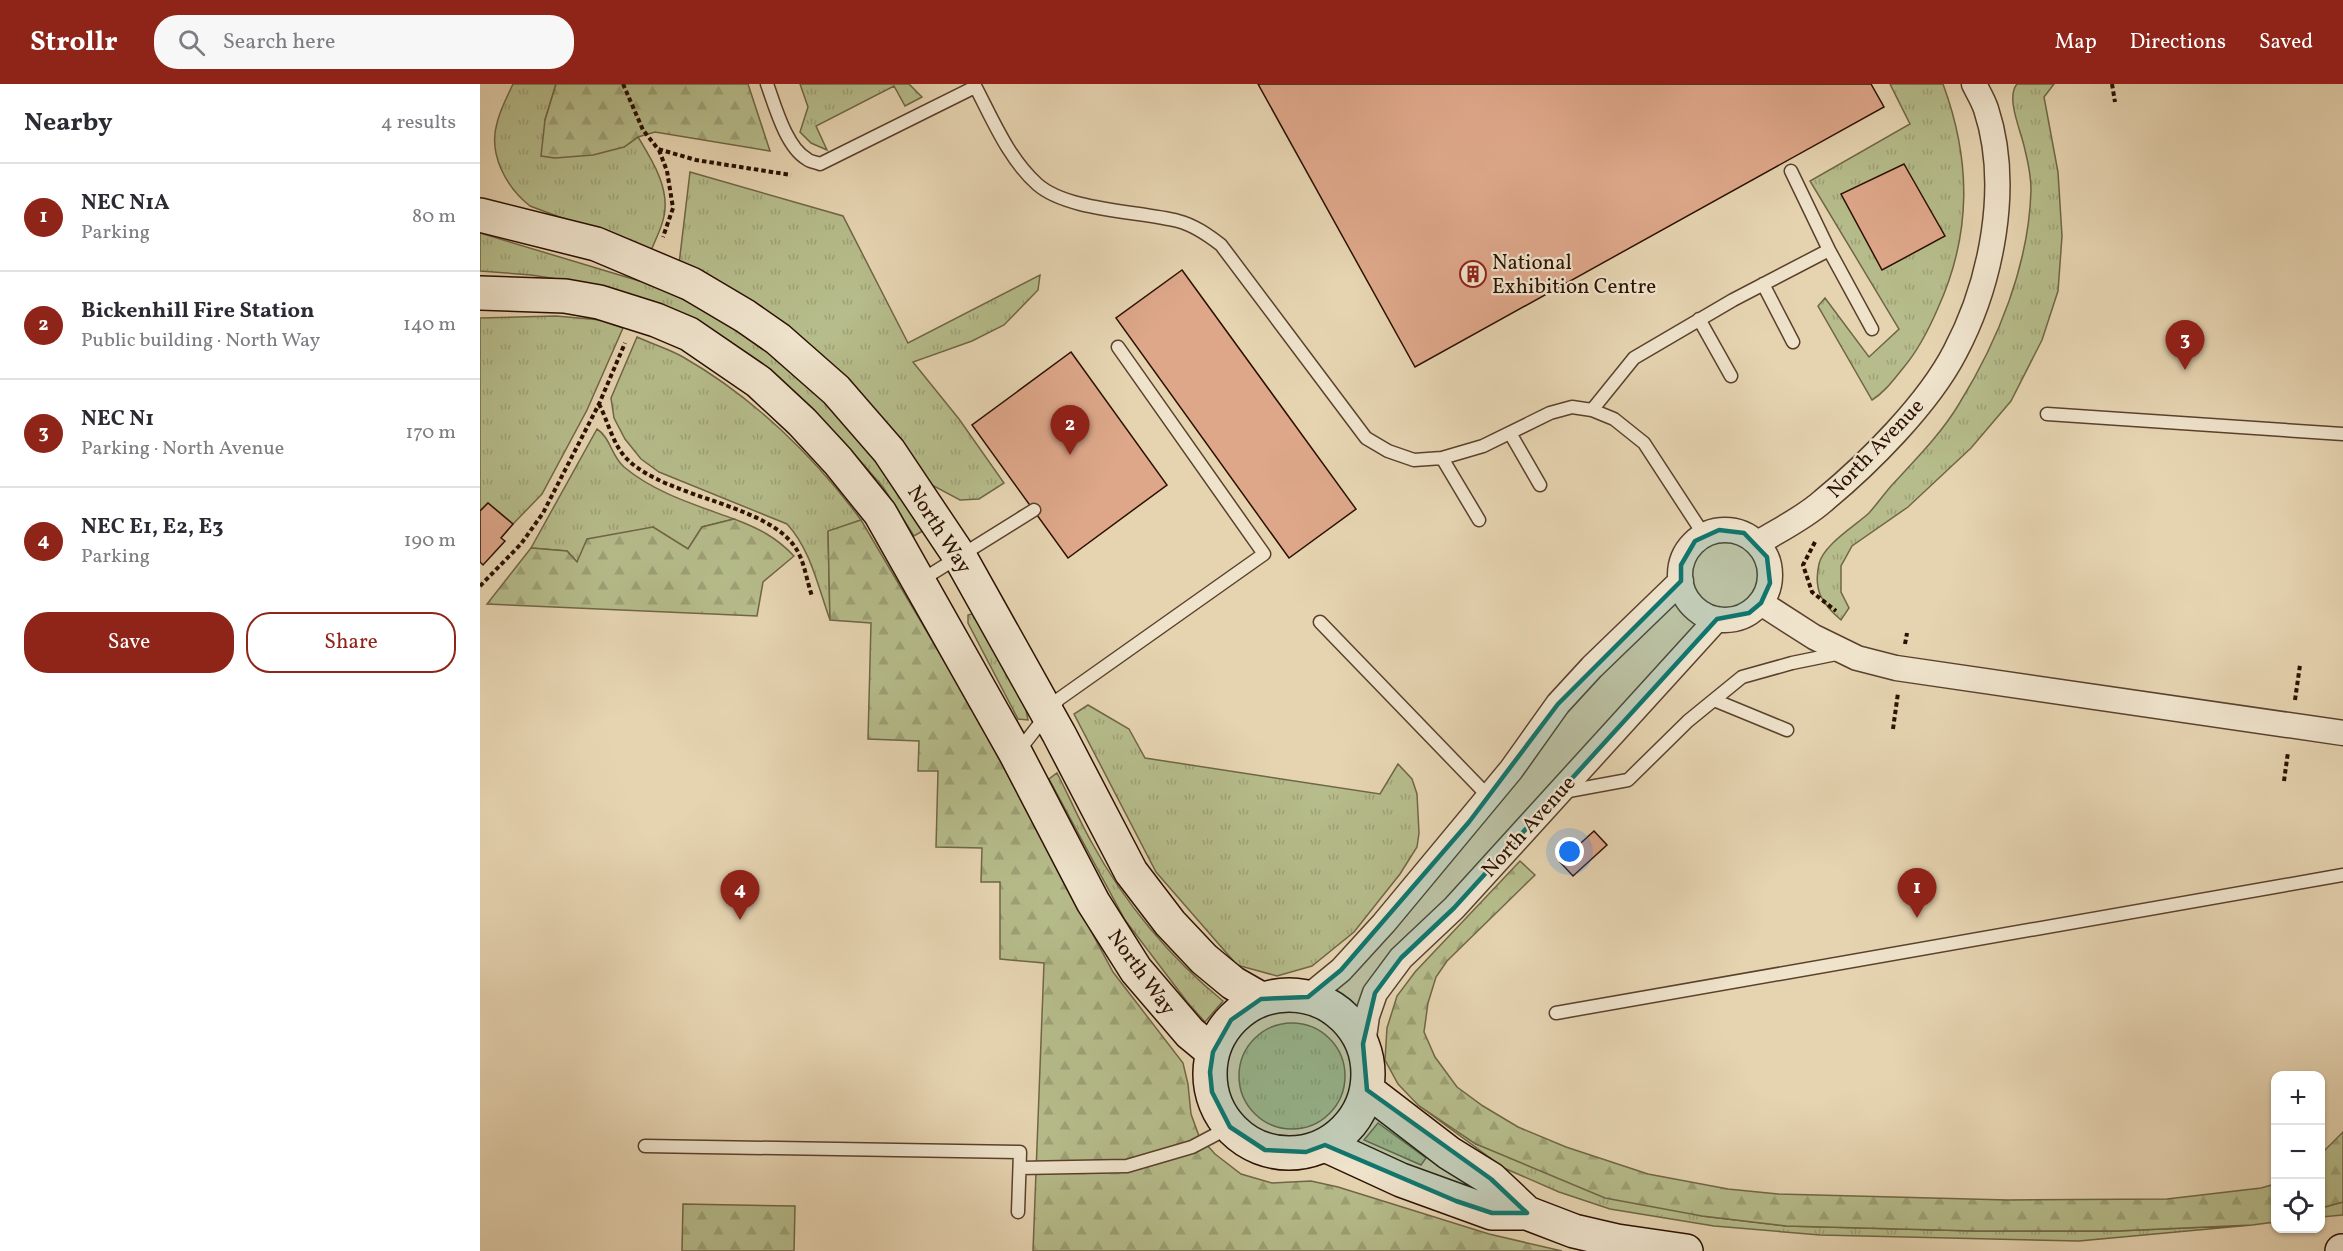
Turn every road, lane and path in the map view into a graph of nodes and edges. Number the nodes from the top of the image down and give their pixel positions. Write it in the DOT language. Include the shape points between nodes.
graph roads {
  1 [pos="623,84"];
  2 [pos="767,84"];
  3 [pos="1974,84"];
  4 [pos="2112,84"];
  5 [pos="974,85"];
  6 [pos="2115,102"];
  7 [pos="658,149"];
  8 [pos="1791,171"];
  9 [pos="796,176"];
  10 [pos="480,214"];
  11 [pos="661,242"];
  12 [pos="1829,250"];
  13 [pos="1762,284"];
  14 [pos="480,293"];
  15 [pos="1700,319"];
  16 [pos="1872,329"];
  17 [pos="629,334"];
  18 [pos="1794,342"];
  19 [pos="1118,347"];
  20 [pos="1731,376"];
  21 [pos="599,404"];
  22 [pos="1592,410"];
  23 [pos="2047,414"];
  24 [pos="1510,433"];
  25 [pos="2343,434"];
  26 [pos="1442,458"];
  27 [pos="1540,485"];
  28 [pos="1034,510"];
  29 [pos="1479,520"];
  30 [pos="1704,535"];
  31 [pos="1758,543"];
  32 [pos="960,556"];
  33 [pos="1681,581"];
  34 [pos="918,582"];
  35 [pos="480,586"];
  36 [pos="812,596"];
  37 [pos="1761,603"];
  38 [pos="1717,619"];
  39 [pos="1320,622"];
  40 [pos="1845,652"];
  41 [pos="1714,700"];
  42 [pos="1048,714"];
  43 [pos="1787,730"];
  44 [pos="2343,734"];
  45 [pos="1016,754"];
  46 [pos="1559,792"];
  47 [pos="1489,798"];
  48 [pos="2343,875"];
  49 [pos="1308,997"];
  50 [pos="1261,999"];
  51 [pos="1556,1013"];
  52 [pos="1363,1044"];
  53 [pos="1213,1052"];
  54 [pos="1367,1090"];
  55 [pos="1230,1127"];
  56 [pos="1325,1145"];
  57 [pos="645,1146"];
  58 [pos="1020,1168"];
  59 [pos="1018,1212"];
  60 [pos="1527,1213"];
  61 [pos="1686,1251"];
  1 -- 7 [label="path" via="643,129"];
  2 -- 5 [label="lane" via="782,125 796,148 807,160 820,164"];
  3 -- 31 [label="street, North Avenue" via="1986,108 1993,145 1998,178 1997,212 1988,263 1955,352 1918,407 1873,454 1822,502"];
  4 -- 6 [label="path"];
  5 -- 26 [label="lane" via="1016,162 1039,186 1098,208 1179,221 1204,232 1221,245 1366,438 1388,452 1414,460"];
  7 -- 9 [label="path" via="696,160"];
  7 -- 11 [label="path" via="667,171 673,208"];
  8 -- 12 [label="lane"];
  10 -- 32 [label="street, North Way" via="606,248 691,284 770,334 836,390 890,451"];
  12 -- 13 [label="lane"];
  12 -- 16 [label="lane"];
  13 -- 15 [label="lane"];
  13 -- 18 [label="lane"];
  14 -- 34 [label="street, North Way" via="565,296 599,302 689,334 759,382 831,453 880,513"];
  15 -- 20 [label="lane"];
  15 -- 22 [label="lane" via="1634,358"];
  17 -- 21 [label="path"];
  19 -- 42 [label="lane" via="1264,554 1059,699"];
  21 -- 35 [label="path" via="543,513 521,544"];
  21 -- 36 [label="path" via="616,444 626,459 644,473 772,526 787,538 798,551"];
  22 -- 24 [label="lane" via="1572,407 1550,413"];
  22 -- 30 [label="lane" via="1614,419 1644,443"];
  23 -- 25 [label="lane"];
  24 -- 26 [label="lane"];
  24 -- 27 [label="lane"];
  26 -- 29 [label="lane"];
  28 -- 32 [label="lane"];
  30 -- 31 [label="street" via="1728,529"];
  30 -- 33 [label="street" via="1686,554"];
  31 -- 37 [label="street" via="1770,567 1770,583"];
  32 -- 34 [label="lane"];
  32 -- 42 [label="street, North Way"];
  33 -- 38 [label="street" via="1691,604 1702,614"];
  33 -- 47 [label="street" via="1558,704"];
  34 -- 45 [label="street, North Way"];
  37 -- 38 [label="street" via="1738,618"];
  37 -- 40 [label="street"];
  38 -- 46 [label="street, North Avenue"];
  39 -- 47 [label="lane"];
  40 -- 41 [label="lane" via="1742,677"];
  40 -- 44 [label="street" via="1896,668"];
  41 -- 43 [label="lane"];
  41 -- 46 [label="lane" via="1628,780"];
  42 -- 45 [label="lane"];
  42 -- 50 [label="street, North Way" via="1131,872 1170,924 1204,959"];
  45 -- 53 [label="street, North Way" via="1093,902 1136,970 1190,1033"];
  46 -- 52 [label="street, North Avenue" via="1454,908 1401,958 1375,993"];
  47 -- 49 [label="street" via="1384,923 1341,970"];
  48 -- 51 [label="lane"];
  49 -- 50 [label="street" via="1284,994"];
  49 -- 52 [label="street" via="1331,1006 1350,1023"];
  50 -- 53 [label="street" via="1230,1020"];
  52 -- 54 [label="street"];
  53 -- 55 [label="street" via="1212,1092"];
  54 -- 56 [label="street" via="1352,1122"];
  54 -- 60 [label="street" via="1449,1153 1491,1179"];
  55 -- 56 [label="street" via="1264,1150 1306,1152"];
  55 -- 58 [label="lane" via="1192,1147 1128,1166"];
  56 -- 60 [label="street" via="1401,1180 1492,1213"];
  57 -- 58 [label="lane" via="1020,1152"];
  58 -- 59 [label="lane"];
  60 -- 61 [label="street" via="1574,1231"];
}
